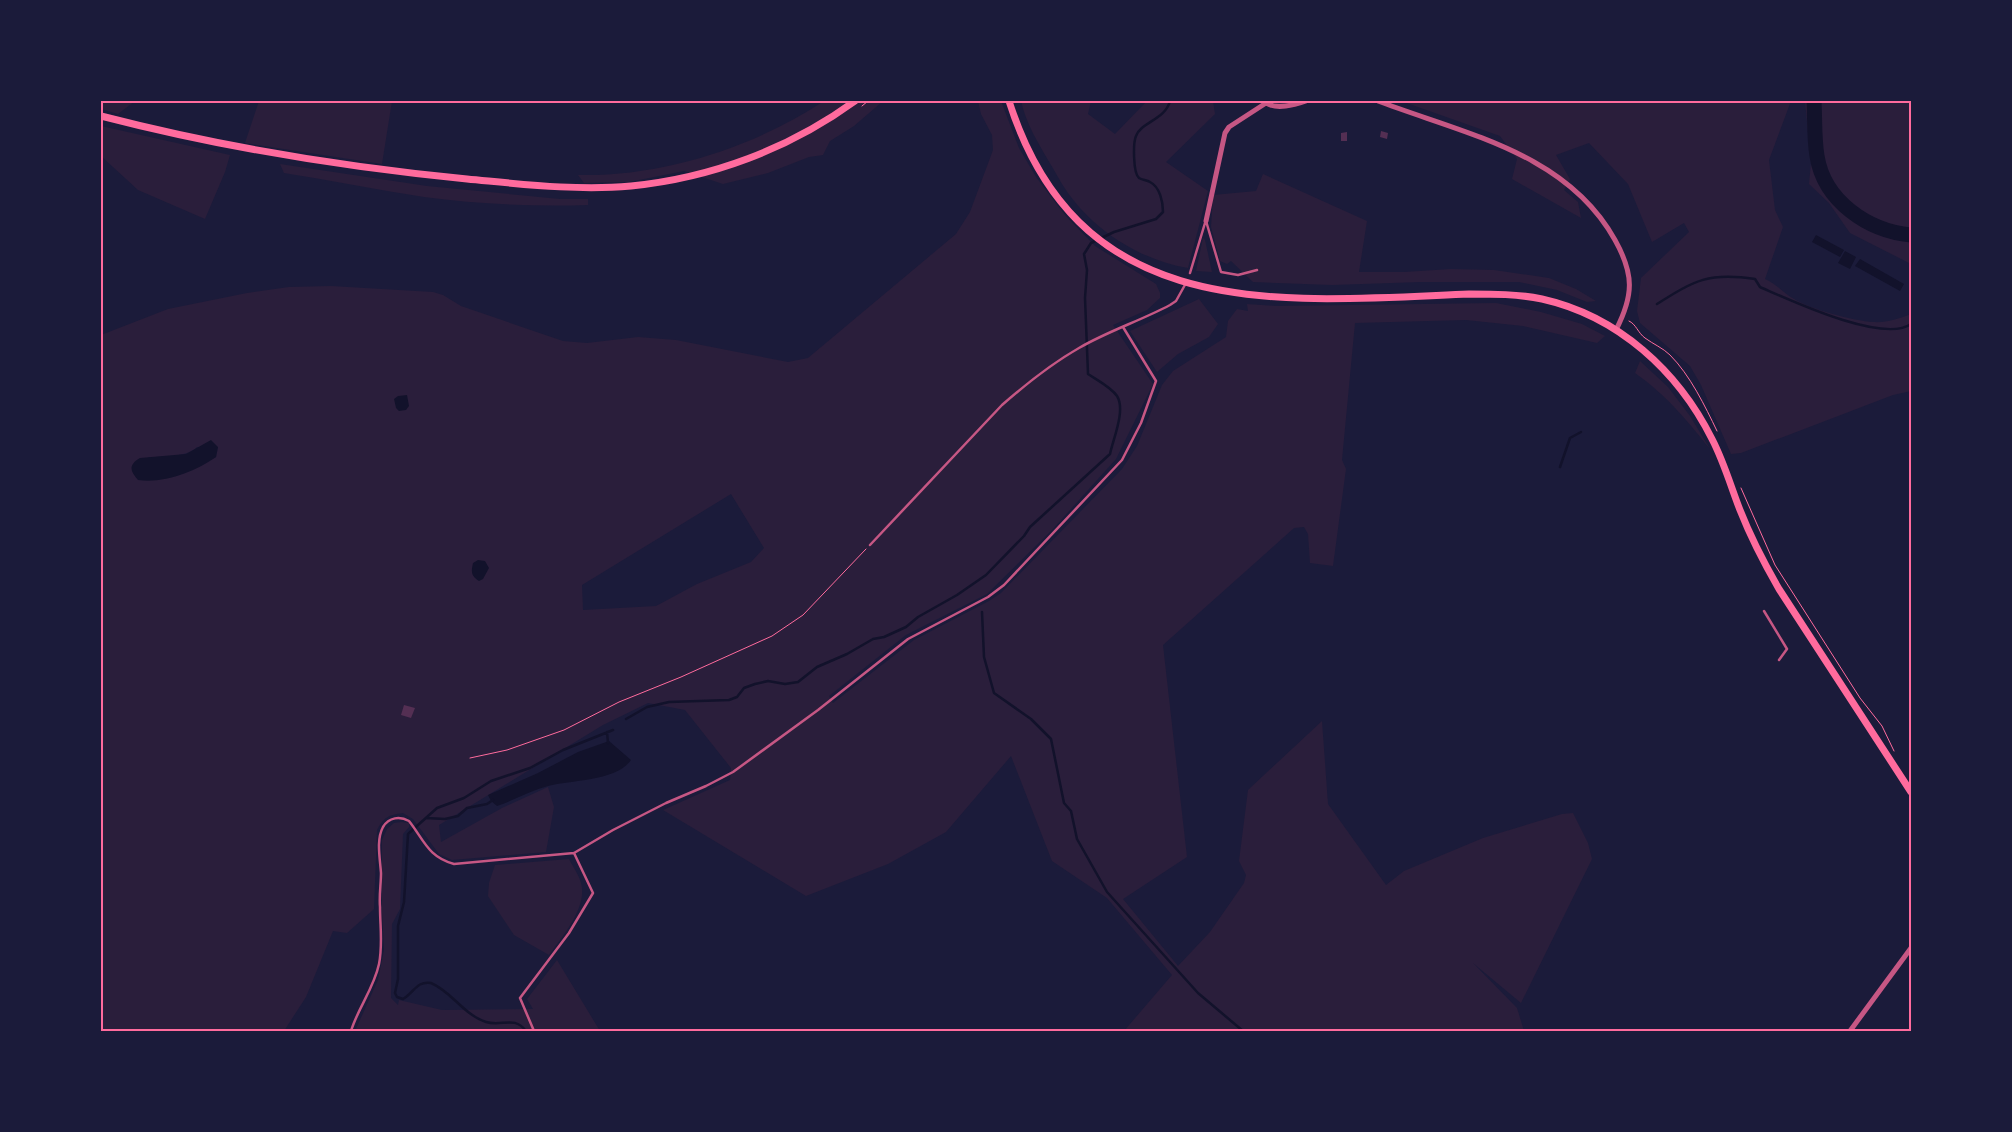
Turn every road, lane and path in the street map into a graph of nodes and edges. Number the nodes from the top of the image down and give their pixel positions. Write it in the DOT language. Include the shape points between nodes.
graph roads {
  1 [pos="855,101"];
  2 [pos="868,101"];
  3 [pos="1009,101"];
  4 [pos="1306,101"];
  5 [pos="1378,101"];
  6 [pos="1267,102"];
  7 [pos="855,110"];
  8 [pos="101,116"];
  9 [pos="1206,221"];
  10 [pos="1257,270"];
  11 [pos="1190,273"];
  12 [pos="1186,283"];
  13 [pos="1123,327"];
  14 [pos="1616,330"];
  15 [pos="1749,507"];
  16 [pos="870,545"];
  17 [pos="1764,611"];
  18 [pos="1780,660"];
  19 [pos="1897,756"];
  20 [pos="470,758"];
  21 [pos="1911,792"];
  22 [pos="574,853"];
  23 [pos="1911,948"];
  24 [pos="351,1031"];
  25 [pos="534,1031"];
  26 [pos="1850,1031"];
  1 -- 8 [label="main road" via="800,136 735,164 662,182 597,188 526,185 338,164 236,147"];
  2 -- 7 [label="path"];
  3 -- 12 [label="main road" via="1025,144 1060,201 1094,234 1120,253"];
  4 -- 6 [label="street" via="1281,106"];
  5 -- 14 [label="street" via="1531,160 1580,194 1611,232 1628,270 1628,302"];
  6 -- 9 [label="street" via="1228,127"];
  9 -- 10 [label="lane" via="1221,272 1238,275"];
  9 -- 11 [label="lane"];
  12 -- 13 [label="lane" via="1176,301"];
  12 -- 14 [label="main road" via="1237,294 1296,298 1520,296 1562,306"];
  13 -- 16 [label="lane" via="1054,363 1002,405"];
  13 -- 22 [label="lane" via="1156,381 1130,448 1113,471 995,592 908,639 733,772 666,803"];
  14 -- 21 [label="main road" via="1661,366 1700,416 1714,442 1758,552 1779,589 1902,773"];
  15 -- 19 [label="path" via="1775,565 1860,698 1882,726"];
  16 -- 20 [label="path" via="804,615 772,636 619,702 564,730 507,750"];
  17 -- 18 [label="lane" via="1788,649"];
  22 -- 24 [label="lane" via="454,864 438,858 411,823 394,818 384,825 379,843 382,946 376,976"];
  22 -- 25 [label="lane" via="593,893 569,933 520,998"];
  23 -- 26 [label="street"];
}
